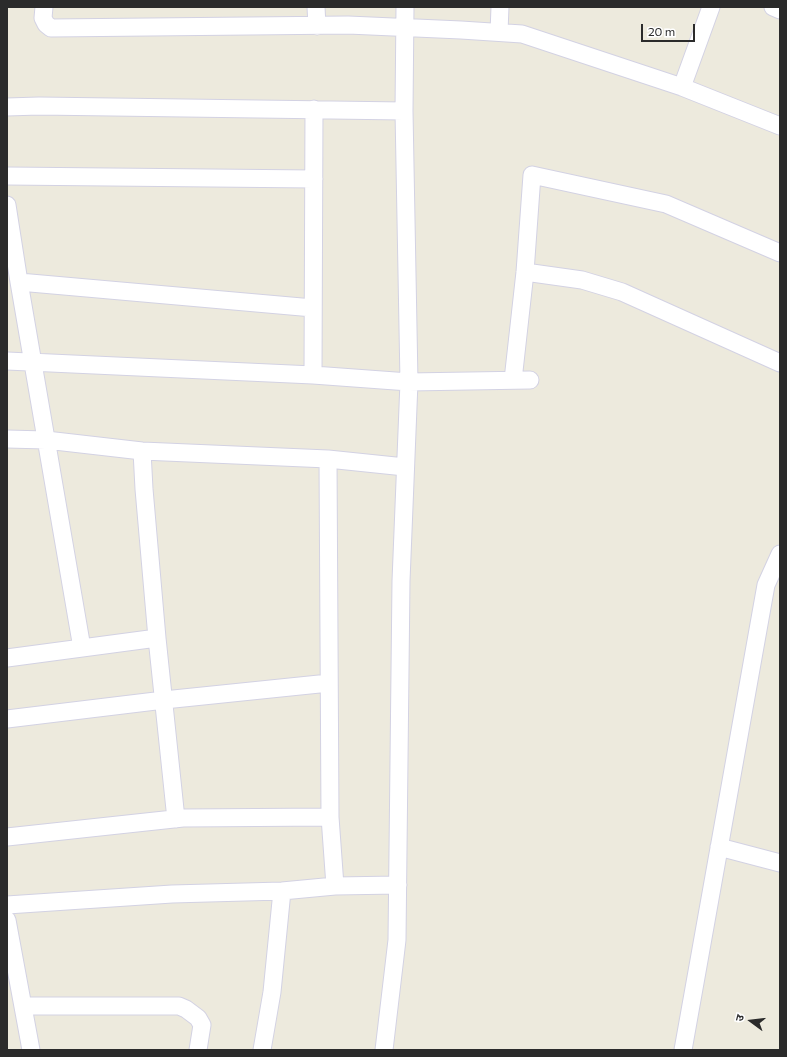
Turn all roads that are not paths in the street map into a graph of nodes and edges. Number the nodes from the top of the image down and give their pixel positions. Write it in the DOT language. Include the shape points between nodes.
graph roads {
  1 [pos="44,7"];
  2 [pos="316,7"];
  3 [pos="404,7"];
  4 [pos="500,7"];
  5 [pos="711,7"];
  6 [pos="773,7"];
  7 [pos="780,10"];
  8 [pos="317,26"];
  9 [pos="405,27"];
  10 [pos="499,32"];
  11 [pos="682,87"];
  12 [pos="7,107"];
  13 [pos="314,109"];
  14 [pos="404,111"];
  15 [pos="780,126"];
  16 [pos="7,176"];
  17 [pos="314,179"];
  18 [pos="7,205"];
  19 [pos="780,254"];
  20 [pos="526,272"];
  21 [pos="19,282"];
  22 [pos="313,308"];
  23 [pos="7,361"];
  24 [pos="32,362"];
  25 [pos="780,364"];
  26 [pos="313,375"];
  27 [pos="513,380"];
  28 [pos="530,380"];
  29 [pos="409,382"];
  30 [pos="7,439"];
  31 [pos="46,440"];
  32 [pos="142,451"];
  33 [pos="328,459"];
  34 [pos="405,467"];
  35 [pos="780,554"];
  36 [pos="157,638"];
  37 [pos="82,648"];
  38 [pos="7,658"];
  39 [pos="329,683"];
  40 [pos="164,700"];
  41 [pos="7,718"];
  42 [pos="330,817"];
  43 [pos="176,819"];
  44 [pos="7,837"];
  45 [pos="719,847"];
  46 [pos="780,863"];
  47 [pos="398,885"];
  48 [pos="335,886"];
  49 [pos="282,891"];
  50 [pos="7,905"];
  51 [pos="7,920"];
  52 [pos="23,1006"];
  53 [pos="31,1050"];
  54 [pos="198,1050"];
  55 [pos="262,1050"];
  56 [pos="384,1050"];
  57 [pos="682,1050"];
  1 -- 8 [label="street" via="43,18 52,28"];
  2 -- 8 [label="street"];
  3 -- 9 [label="street"];
  4 -- 10 [label="street"];
  5 -- 11 [label="street"];
  6 -- 7 [label="street"];
  8 -- 9 [label="street"];
  9 -- 10 [label="street"];
  9 -- 14 [label="street"];
  10 -- 11 [label="street" via="522,34"];
  11 -- 15 [label="street"];
  12 -- 13 [label="street"];
  13 -- 14 [label="street"];
  13 -- 17 [label="street"];
  14 -- 29 [label="street"];
  16 -- 17 [label="street"];
  17 -- 22 [label="street"];
  18 -- 21 [label="street"];
  19 -- 20 [label="street" via="666,204 532,174"];
  20 -- 25 [label="street" via="582,280 622,292"];
  20 -- 27 [label="street"];
  21 -- 22 [label="street"];
  21 -- 24 [label="street"];
  22 -- 26 [label="street"];
  23 -- 24 [label="street"];
  24 -- 26 [label="street"];
  24 -- 31 [label="street"];
  26 -- 29 [label="street"];
  27 -- 28 [label="street"];
  27 -- 29 [label="street"];
  29 -- 34 [label="street"];
  30 -- 31 [label="street"];
  31 -- 32 [label="street"];
  31 -- 37 [label="street"];
  32 -- 33 [label="street"];
  32 -- 36 [label="street"];
  33 -- 34 [label="street"];
  33 -- 39 [label="street"];
  34 -- 47 [label="street" via="401,581"];
  35 -- 45 [label="street" via="766,586"];
  36 -- 37 [label="street"];
  36 -- 40 [label="street"];
  37 -- 38 [label="street"];
  39 -- 40 [label="street"];
  39 -- 42 [label="street"];
  40 -- 41 [label="street"];
  40 -- 43 [label="street"];
  42 -- 43 [label="street"];
  42 -- 48 [label="street"];
  43 -- 44 [label="street"];
  45 -- 46 [label="street"];
  45 -- 57 [label="street"];
  47 -- 48 [label="street"];
  47 -- 56 [label="street" via="398,940"];
  48 -- 49 [label="street"];
  49 -- 50 [label="street" via="172,894"];
  49 -- 55 [label="street" via="272,992"];
  51 -- 52 [label="street"];
  52 -- 53 [label="street"];
  52 -- 54 [label="street" via="179,1006 198,1018 202,1025"];
}
